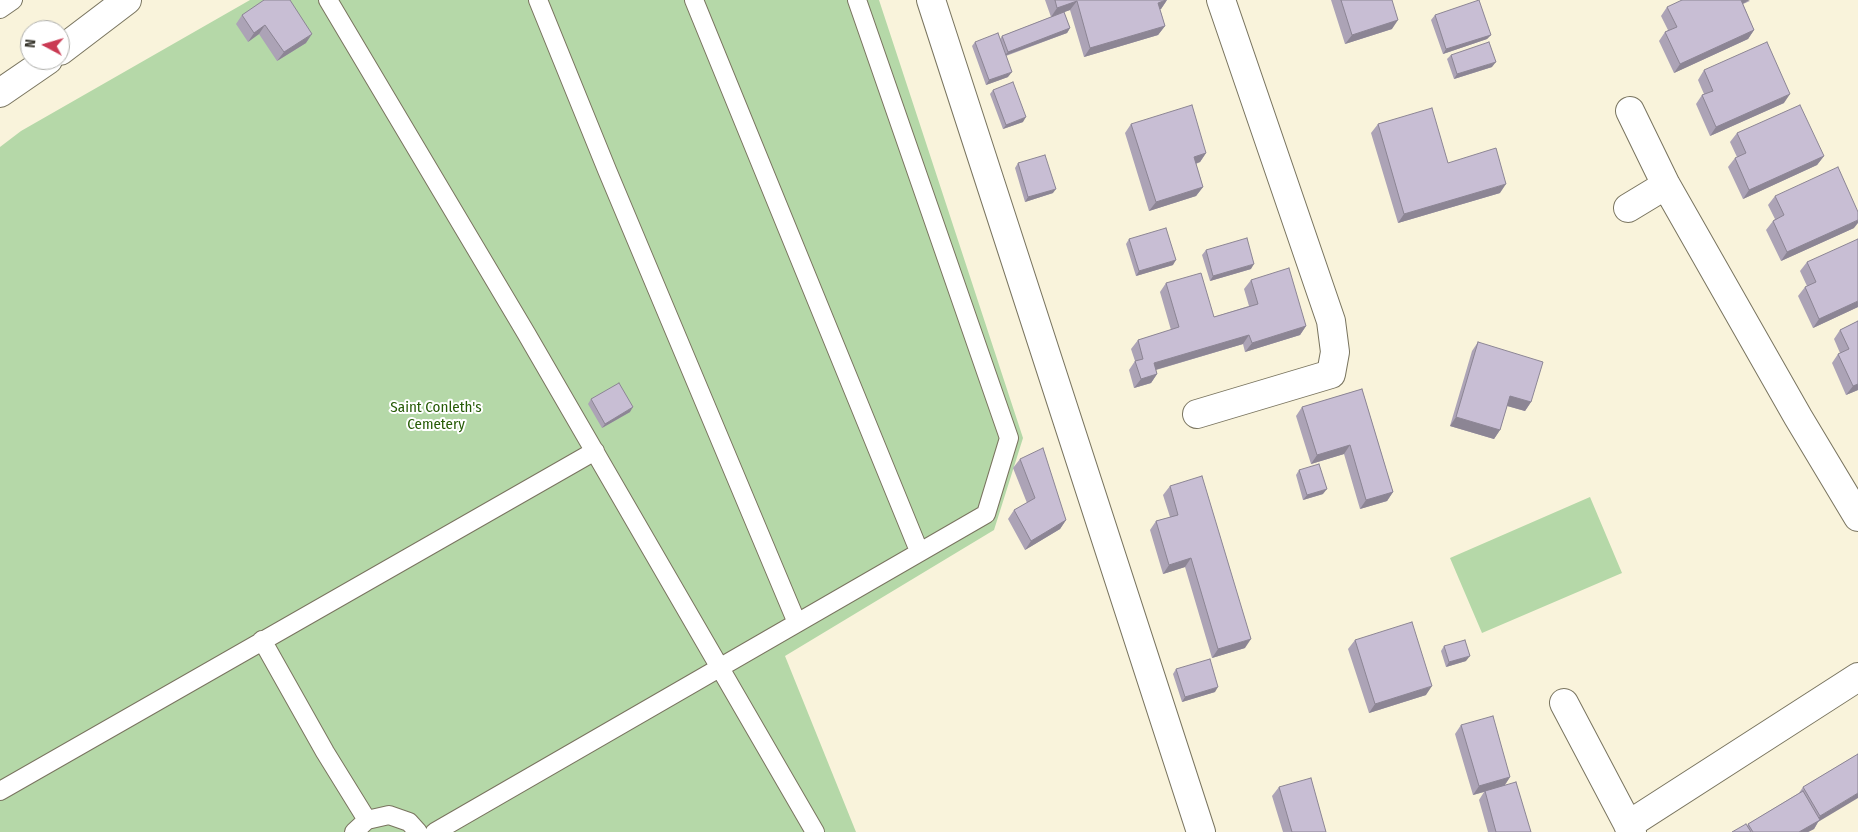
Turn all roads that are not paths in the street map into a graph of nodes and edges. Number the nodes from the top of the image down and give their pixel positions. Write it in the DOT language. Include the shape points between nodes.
graph roads {
  1 [pos="13,0"];
  2 [pos="127,0"];
  3 [pos="328,0"];
  4 [pos="538,0"];
  5 [pos="694,0"];
  6 [pos="857,0"];
  7 [pos="931,0"];
  8 [pos="1221,0"];
  9 [pos="0,9"];
  10 [pos="70,43"];
  11 [pos="33,70"];
  12 [pos="0,93"];
  13 [pos="1630,111"];
  14 [pos="1666,185"];
  15 [pos="1628,208"];
  16 [pos="1198,414"];
  17 [pos="594,451"];
  18 [pos="1858,516"];
  19 [pos="920,551"];
  20 [pos="797,624"];
  21 [pos="262,640"];
  22 [pos="720,668"];
  23 [pos="1858,677"];
  24 [pos="1564,703"];
  25 [pos="0,791"];
  26 [pos="367,820"];
  27 [pos="1630,829"];
  28 [pos="354,832"];
  29 [pos="418,832"];
  30 [pos="435,832"];
  31 [pos="815,832"];
  32 [pos="1201,832"];
  1 -- 9 [label="lane"];
  2 -- 10 [label="street"];
  3 -- 17 [label="lane"];
  4 -- 20 [label="lane"];
  5 -- 19 [label="lane"];
  6 -- 19 [label="lane" via="1009,438 986,514"];
  7 -- 32 [label="street"];
  8 -- 16 [label="street" via="1331,321 1335,352 1330,374"];
  11 -- 12 [label="street"];
  13 -- 14 [label="street"];
  14 -- 15 [label="street"];
  14 -- 18 [label="street"];
  17 -- 21 [label="lane"];
  17 -- 22 [label="lane"];
  19 -- 20 [label="lane"];
  20 -- 22 [label="lane"];
  21 -- 25 [label="lane"];
  21 -- 26 [label="lane"];
  22 -- 30 [label="lane"];
  22 -- 31 [label="lane"];
  23 -- 27 [label="street"];
  24 -- 27 [label="street"];
  26 -- 28 [label="lane"];
  26 -- 29 [label="lane" via="388,815 409,822"];
}
